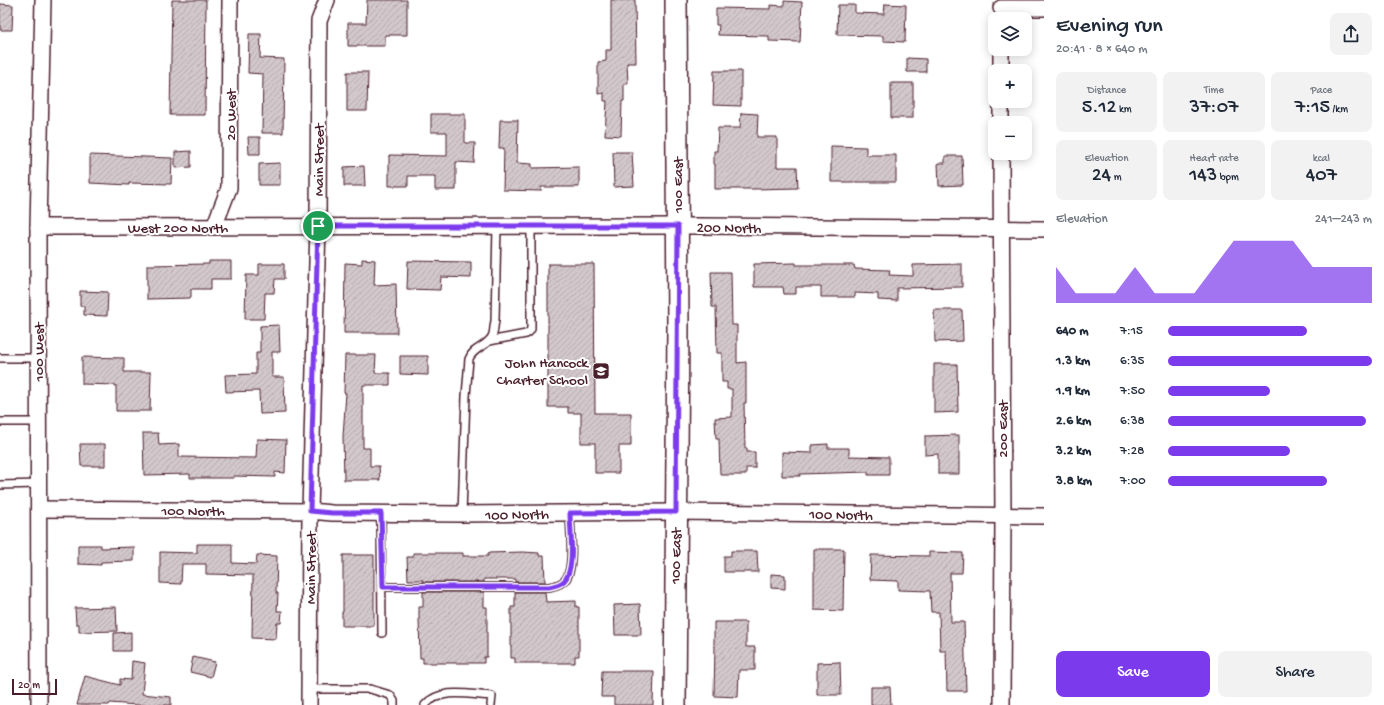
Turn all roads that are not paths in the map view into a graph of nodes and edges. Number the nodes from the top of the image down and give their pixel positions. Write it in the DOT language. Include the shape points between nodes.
graph roads {
  1 [pos="43,0"];
  2 [pos="230,0"];
  3 [pos="327,0"];
  4 [pos="676,0"];
  5 [pos="1044,8"];
  6 [pos="1001,9"];
  7 [pos="1001,160"];
  8 [pos="318,226"];
  9 [pos="497,226"];
  10 [pos="531,226"];
  11 [pos="678,226"];
  12 [pos="38,227"];
  13 [pos="214,227"];
  14 [pos="1001,229"];
  15 [pos="1044,229"];
  16 [pos="489,341"];
  17 [pos="0,358"];
  18 [pos="38,358"];
  19 [pos="0,422"];
  20 [pos="38,422"];
  21 [pos="39,484"];
  22 [pos="0,485"];
  23 [pos="39,509"];
  24 [pos="310,511"];
  25 [pos="676,512"];
  26 [pos="381,513"];
  27 [pos="570,513"];
  28 [pos="462,514"];
  29 [pos="1003,516"];
  30 [pos="1044,516"];
  31 [pos="383,587"];
  32 [pos="382,633"];
  33 [pos="309,689"];
  34 [pos="39,705"];
  35 [pos="309,705"];
  36 [pos="394,705"];
  37 [pos="425,705"];
  38 [pos="491,705"];
  39 [pos="675,705"];
  40 [pos="1002,705"];
  1 -- 12 [label="street, 100 West"];
  2 -- 13 [label="street, 20 West" via="229,188"];
  3 -- 8 [label="street, Main Street" via="320,20"];
  4 -- 11 [label="main road, 100 East"];
  5 -- 6 [label="street"];
  7 -- 14 [label="street, 200 East"];
  8 -- 9 [label="street, 200 North"];
  8 -- 13 [label="street, West 200 North"];
  8 -- 24 [label="street, Main Street"];
  9 -- 10 [label="street, 200 North"];
  9 -- 16 [label="lane" via="495,321 493,335"];
  10 -- 11 [label="street, 200 North"];
  10 -- 16 [label="lane" via="531,329 526,334"];
  11 -- 14 [label="street, 200 North"];
  11 -- 25 [label="main road, 100 East"];
  12 -- 13 [label="street, West 200 North"];
  12 -- 18 [label="street, 100 West"];
  14 -- 15 [label="street, 200 North"];
  14 -- 29 [label="street, 200 East"];
  16 -- 28 [label="lane" via="470,354 469,359"];
  17 -- 18 [label="lane"];
  18 -- 20 [label="street, 100 West"];
  19 -- 20 [label="lane"];
  20 -- 21 [label="street, 100 West"];
  21 -- 22 [label="lane"];
  21 -- 23 [label="street, 100 West"];
  23 -- 24 [label="street, 100 North"];
  23 -- 34 [label="street, 100 West"];
  24 -- 26 [label="street, 100 North"];
  24 -- 33 [label="street, Main Street"];
  25 -- 27 [label="street, 100 North"];
  25 -- 29 [label="street, 100 North"];
  25 -- 39 [label="main road, 100 East"];
  26 -- 28 [label="street, 100 North"];
  26 -- 31 [label="lane"];
  27 -- 28 [label="street, 100 North"];
  27 -- 31 [label="lane" via="571,564 566,578 556,585"];
  29 -- 30 [label="street, 100 North"];
  29 -- 40 [label="street, 200 East"];
  31 -- 32 [label="lane"];
  33 -- 35 [label="street, Main Street"];
  33 -- 36 [label="lane" via="370,689 390,695"];
  37 -- 38 [label="lane" via="438,696 454,693 492,696"];
}
